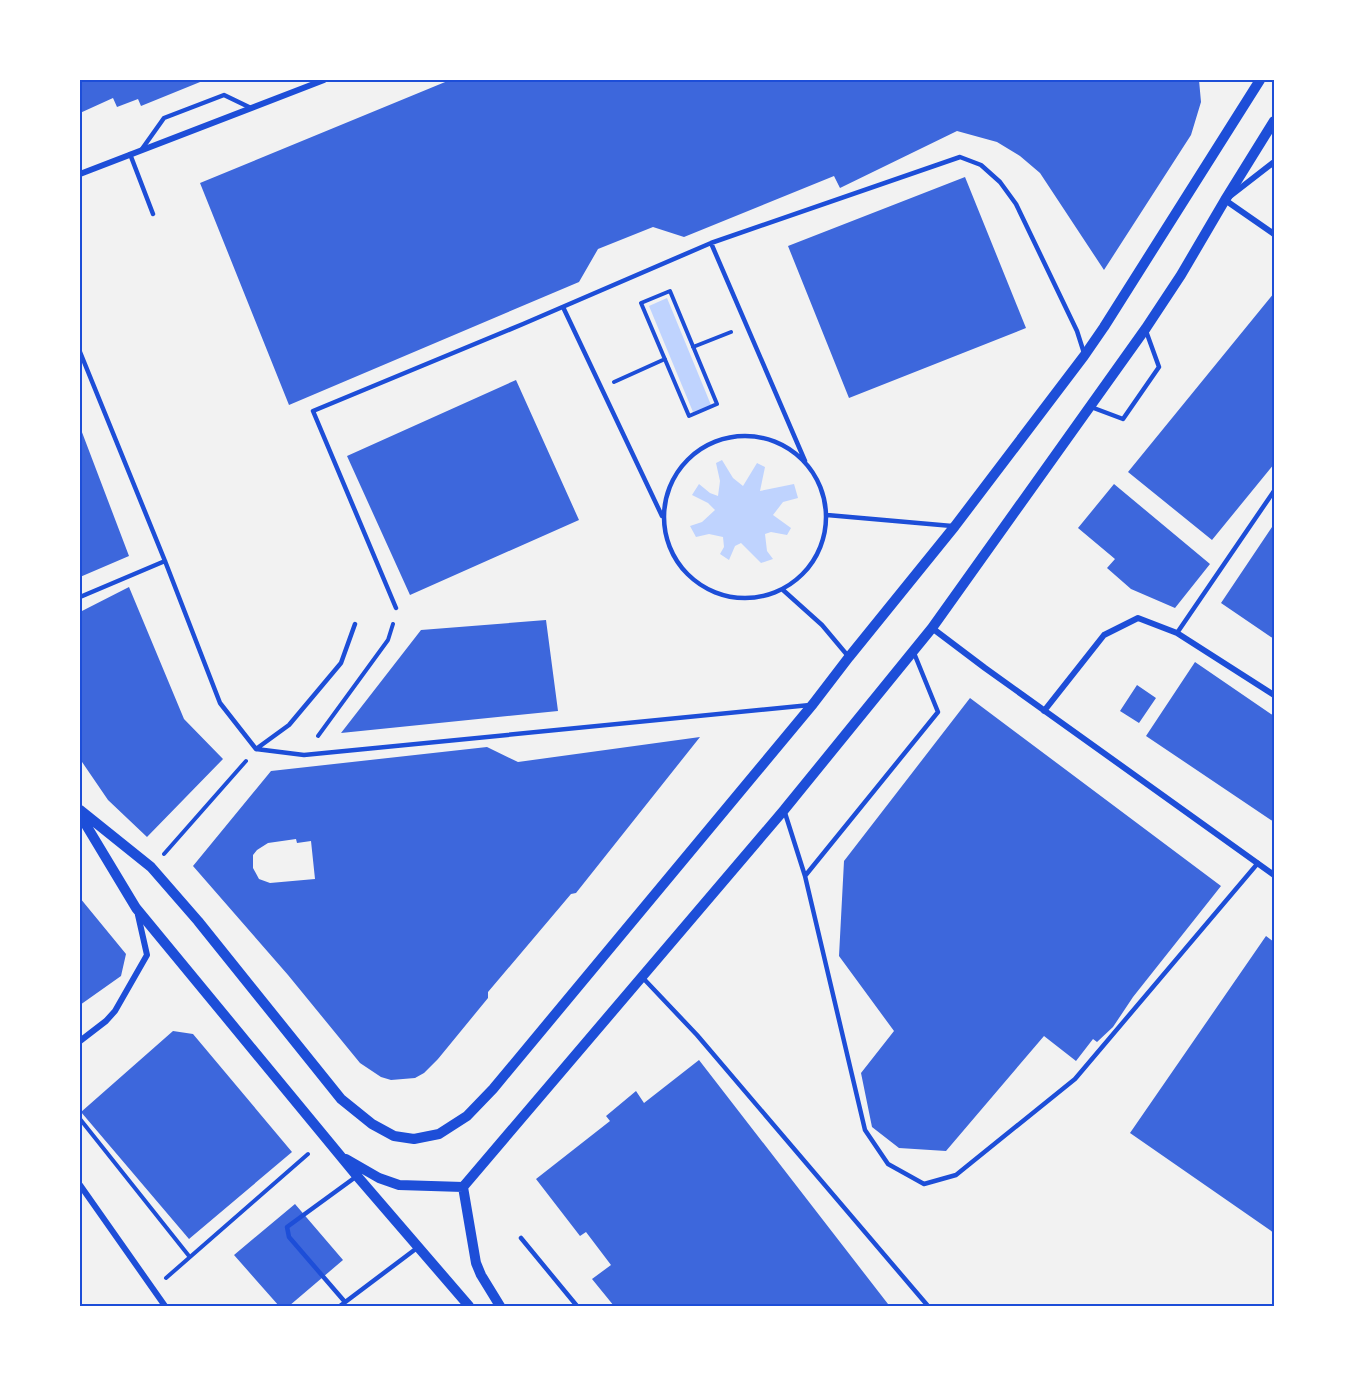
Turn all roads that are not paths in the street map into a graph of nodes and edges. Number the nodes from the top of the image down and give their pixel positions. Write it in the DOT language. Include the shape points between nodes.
graph roads {
  1 [pos="324,80"];
  2 [pos="1260,80"];
  3 [pos="251,108"];
  4 [pos="1275,121"];
  5 [pos="142,149"];
  6 [pos="129,154"];
  7 [pos="1275,162"];
  8 [pos="80,174"];
  9 [pos="1225,200"];
  10 [pos="153,214"];
  11 [pos="1275,234"];
  12 [pos="711,243"];
  13 [pos="563,307"];
  14 [pos="1146,328"];
  15 [pos="80,352"];
  16 [pos="1084,356"];
  17 [pos="1091,407"];
  18 [pos="806,464"];
  19 [pos="1275,491"];
  20 [pos="826,515"];
  21 [pos="663,516"];
  22 [pos="955,526"];
  23 [pos="165,561"];
  24 [pos="783,590"];
  25 [pos="80,597"];
  26 [pos="396,608"];
  27 [pos="355,624"];
  28 [pos="932,628"];
  29 [pos="1177,633"];
  30 [pos="913,651"];
  31 [pos="849,657"];
  32 [pos="1275,695"];
  33 [pos="813,704"];
  34 [pos="1044,711"];
  35 [pos="256,749"];
  36 [pos="80,810"];
  37 [pos="784,810"];
  38 [pos="80,815"];
  39 [pos="1258,863"];
  40 [pos="1275,875"];
  41 [pos="805,876"];
  42 [pos="136,908"];
  43 [pos="642,976"];
  44 [pos="80,1041"];
  45 [pos="340,1155"];
  46 [pos="357,1176"];
  47 [pos="80,1185"];
  48 [pos="463,1187"];
  49 [pos="521,1238"];
  50 [pos="417,1248"];
  51 [pos="345,1302"];
  52 [pos="165,1306"];
  53 [pos="340,1306"];
  54 [pos="469,1306"];
  55 [pos="500,1306"];
  56 [pos="577,1306"];
  57 [pos="928,1306"];
  1 -- 3 [label="street"];
  2 -- 16 [label="street"];
  3 -- 5 [label="street"];
  3 -- 5 [label="lane" via="224,95 164,118"];
  4 -- 9 [label="street"];
  5 -- 6 [label="street"];
  6 -- 8 [label="street"];
  6 -- 10 [label="lane"];
  7 -- 9 [label="street"];
  9 -- 11 [label="street"];
  9 -- 14 [label="street"];
  12 -- 13 [label="lane"];
  12 -- 16 [label="lane" via="960,157 981,165 1016,204 1077,331"];
  12 -- 18 [label="lane"];
  13 -- 21 [label="lane"];
  13 -- 26 [label="lane" via="313,411"];
  14 -- 17 [label="street"];
  14 -- 17 [label="lane" via="1159,367 1123,419"];
  15 -- 23 [label="lane"];
  16 -- 22 [label="street"];
  17 -- 28 [label="street"];
  18 -- 20 [label="lane" via="821,487"];
  18 -- 21 [label="lane" via="784,446 757,436 729,436 703,447 681,465 668,489"];
  19 -- 29 [label="lane"];
  20 -- 22 [label="lane"];
  20 -- 24 [label="lane" via="824,538 815,559 801,577"];
  21 -- 24 [label="lane" via="667,544 681,568 702,587 728,597 756,598"];
  22 -- 31 [label="street"];
  23 -- 25 [label="lane"];
  23 -- 35 [label="lane" via="220,703"];
  24 -- 31 [label="lane" via="822,625"];
  27 -- 35 [label="lane" via="341,663 290,725"];
  28 -- 30 [label="street"];
  28 -- 34 [label="street"];
  29 -- 32 [label="street"];
  29 -- 34 [label="street" via="1137,618 1104,635"];
  30 -- 37 [label="street"];
  30 -- 41 [label="lane" via="938,712"];
  31 -- 33 [label="street"];
  33 -- 35 [label="lane" via="304,755"];
  33 -- 36 [label="street" via="493,1089 467,1116 439,1134 414,1139 394,1136 372,1124 341,1099 151,867"];
  34 -- 39 [label="street"];
  37 -- 41 [label="lane"];
  37 -- 43 [label="street"];
  38 -- 42 [label="street"];
  39 -- 40 [label="street"];
  39 -- 41 [label="lane" via="1075,1079 956,1174 924,1184 888,1164 864,1130"];
  42 -- 44 [label="street" via="147,955 115,1011"];
  42 -- 45 [label="street"];
  43 -- 48 [label="street"];
  43 -- 57 [label="lane" via="712,1052"];
  45 -- 46 [label="street"];
  45 -- 48 [label="street" via="399,1185"];
  46 -- 50 [label="street"];
  46 -- 51 [label="lane" via="287,1227 289,1237"];
  47 -- 52 [label="street"];
  48 -- 55 [label="street" via="476,1263"];
  49 -- 56 [label="lane"];
  50 -- 51 [label="lane"];
  50 -- 54 [label="street"];
  51 -- 53 [label="lane"];
}
